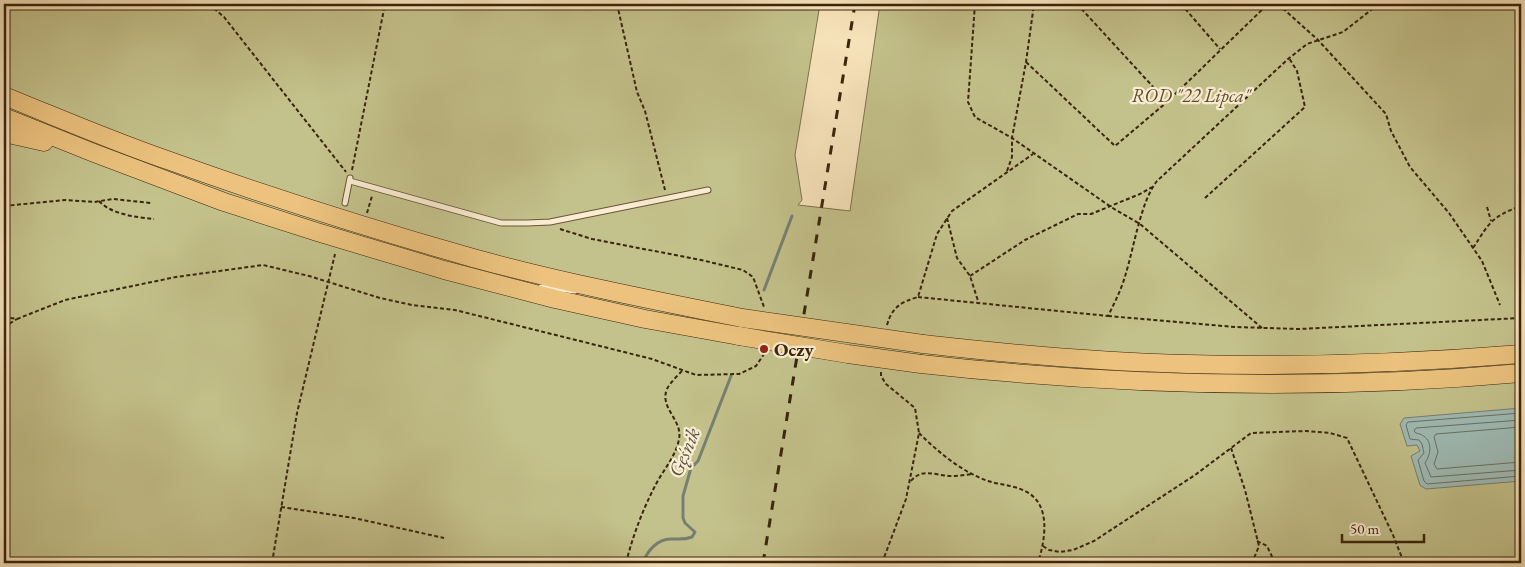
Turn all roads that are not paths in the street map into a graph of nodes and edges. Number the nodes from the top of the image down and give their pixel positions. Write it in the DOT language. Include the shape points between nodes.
graph roads {
  1 [pos="4,96"];
  2 [pos="4,117"];
  3 [pos="4,133"];
  4 [pos="94,153"];
  5 [pos="708,190"];
  6 [pos="345,203"];
  7 [pos="475,258"];
  8 [pos="469,276"];
  9 [pos="539,284"];
  10 [pos="558,289"];
  11 [pos="575,295"];
  12 [pos="584,298"];
  13 [pos="650,300"];
  14 [pos="645,319"];
  15 [pos="1521,354"];
  16 [pos="1521,374"];
  1 -- 7 [label="highway" via="169,161 319,212"];
  2 -- 4 [label="highway"];
  3 -- 4 [label="highway"];
  4 -- 8 [label="highway" via="252,211"];
  5 -- 6 [label="lane" via="527,224 501,222 350,179"];
  7 -- 8 [label="lane" via="529,282"];
  7 -- 13 [label="highway"];
  8 -- 14 [label="highway"];
  9 -- 10 [label="lane"];
  10 -- 11 [label="lane"];
  10 -- 13 [label="lane"];
  12 -- 14 [label="lane"];
  13 -- 15 [label="highway, bridge" via="742,318 923,344 1044,356 1194,364 1370,363"];
  14 -- 16 [label="highway, bridge" via="848,354 1031,375 1271,384"];
}
